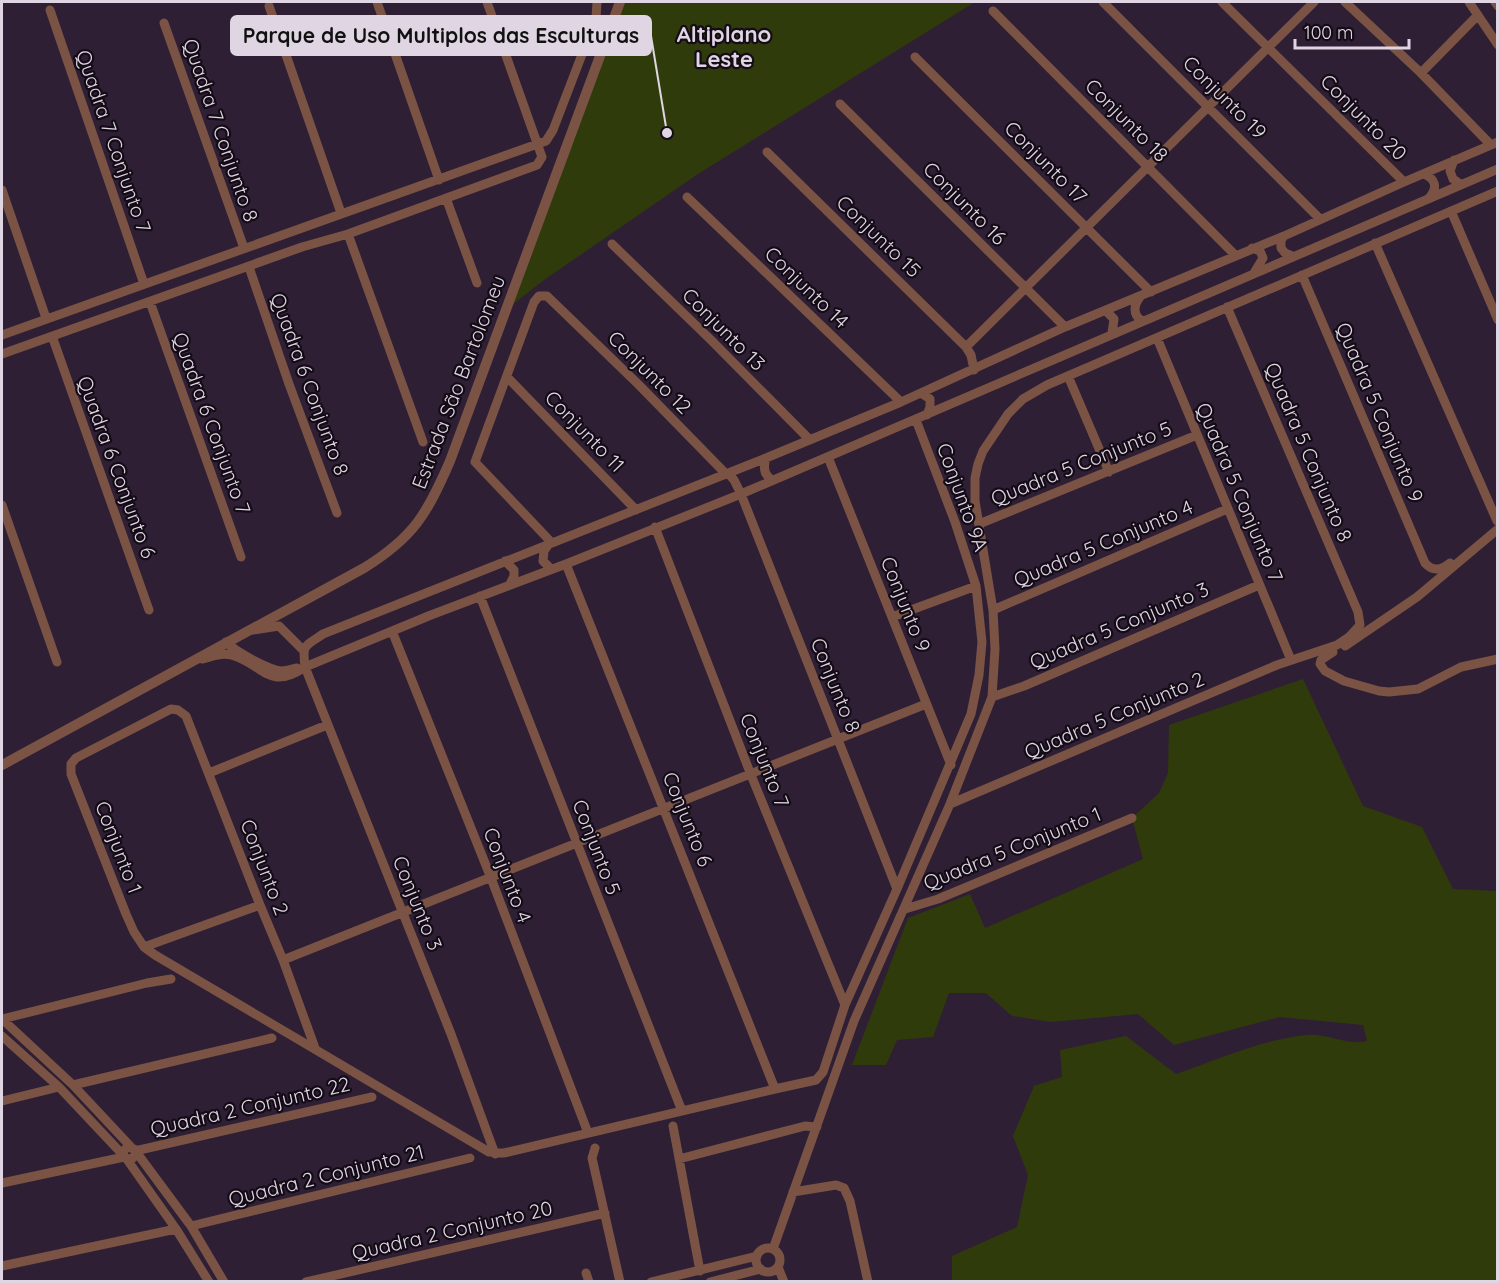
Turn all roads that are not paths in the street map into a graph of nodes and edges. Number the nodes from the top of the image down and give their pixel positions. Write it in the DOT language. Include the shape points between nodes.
graph roads {
  1 [pos="377,2"];
  2 [pos="487,2"];
  3 [pos="597,2"];
  4 [pos="620,2"];
  5 [pos="1103,2"];
  6 [pos="1222,2"];
  7 [pos="1314,2"];
  8 [pos="1345,2"];
  9 [pos="1469,2"];
  10 [pos="1495,2"];
  11 [pos="269,6"];
  12 [pos="1497,6"];
  13 [pos="50,10"];
  14 [pos="993,11"];
  15 [pos="1478,15"];
  16 [pos="164,23"];
  17 [pos="1497,45"];
  18 [pos="1268,48"];
  19 [pos="915,57"];
  20 [pos="1421,73"];
  21 [pos="840,104"];
  22 [pos="1209,107"];
  23 [pos="1494,144"];
  24 [pos="538,145"];
  25 [pos="767,152"];
  26 [pos="1454,160"];
  27 [pos="1148,167"];
  28 [pos="1497,169"];
  29 [pos="1423,174"];
  30 [pos="439,180"];
  31 [pos="1404,182"];
  32 [pos="1460,184"];
  33 [pos="2,190"];
  34 [pos="1497,191"];
  35 [pos="392,196"];
  36 [pos="687,197"];
  37 [pos="446,198"];
  38 [pos="1429,198"];
  39 [pos="1451,211"];
  40 [pos="341,213"];
  41 [pos="398,215"];
  42 [pos="1320,219"];
  43 [pos="1087,228"];
  44 [pos="296,231"];
  45 [pos="348,234"];
  46 [pos="1284,236"];
  47 [pos="1375,243"];
  48 [pos="612,244"];
  49 [pos="244,248"];
  50 [pos="302,248"];
  51 [pos="1252,248"];
  52 [pos="1235,255"];
  53 [pos="1292,256"];
  54 [pos="198,265"];
  55 [pos="249,267"];
  56 [pos="1254,273"];
  57 [pos="1302,275"];
  58 [pos="203,283"];
  59 [pos="477,283"];
  60 [pos="144,284"];
  61 [pos="1024,287"];
  62 [pos="1151,292"];
  63 [pos="1140,297"];
  64 [pos="95,301"];
  65 [pos="150,302"];
  66 [pos="1227,308"];
  67 [pos="1106,311"];
  68 [pos="46,318"];
  69 [pos="100,319"];
  70 [pos="1497,320"];
  71 [pos="1142,321"];
  72 [pos="1065,327"];
  73 [pos="1112,333"];
  74 [pos="2,335"];
  75 [pos="52,336"];
  76 [pos="1157,338"];
  77 [pos="966,347"];
  78 [pos="4,353"];
  79 [pos="974,369"];
  80 [pos="1068,376"];
  81 [pos="508,378"];
  82 [pos="921,393"];
  83 [pos="901,402"];
  84 [pos="927,415"];
  85 [pos="916,420"];
  86 [pos="1197,435"];
  87 [pos="810,440"];
  88 [pos="423,442"];
  89 [pos="828,457"];
  90 [pos="766,458"];
  91 [pos="1109,472"];
  92 [pos="727,474"];
  93 [pos="772,480"];
  94 [pos="741,494"];
  95 [pos="2,505"];
  96 [pos="1227,509"];
  97 [pos="636,510"];
  98 [pos="337,513"];
  99 [pos="1497,521"];
  100 [pos="979,525"];
  101 [pos="655,527"];
  102 [pos="1497,529"];
  103 [pos="550,544"];
  104 [pos="241,557"];
  105 [pos="505,561"];
  106 [pos="566,564"];
  107 [pos="551,569"];
  108 [pos="510,585"];
  109 [pos="1259,585"];
  110 [pos="975,586"];
  111 [pos="480,596"];
  112 [pos="149,610"];
  113 [pos="993,610"];
  114 [pos="1358,612"];
  115 [pos="276,615"];
  116 [pos="892,617"];
  117 [pos="392,631"];
  118 [pos="245,632"];
  119 [pos="226,642"];
  120 [pos="304,648"];
  121 [pos="1497,659"];
  122 [pos="1291,660"];
  123 [pos="57,662"];
  124 [pos="187,663"];
  125 [pos="305,667"];
  126 [pos="992,697"];
  127 [pos="926,704"];
  128 [pos="171,709"];
  129 [pos="327,725"];
  130 [pos="839,740"];
  131 [pos="2,765"];
  132 [pos="951,765"];
  133 [pos="209,773"];
  134 [pos="751,775"];
  135 [pos="950,804"];
  136 [pos="665,809"];
  137 [pos="1132,818"];
  138 [pos="576,843"];
  139 [pos="491,878"];
  140 [pos="897,890"];
  141 [pos="260,905"];
  142 [pos="905,909"];
  143 [pos="402,913"];
  144 [pos="144,947"];
  145 [pos="283,960"];
  146 [pos="171,979"];
  147 [pos="845,1005"];
  148 [pos="2,1019"];
  149 [pos="2,1036"];
  150 [pos="272,1038"];
  151 [pos="315,1048"];
  152 [pos="73,1085"];
  153 [pos="58,1087"];
  154 [pos="776,1089"];
  155 [pos="372,1097"];
  156 [pos="2,1101"];
  157 [pos="682,1111"];
  158 [pos="673,1126"];
  159 [pos="817,1127"];
  160 [pos="588,1133"];
  161 [pos="596,1148"];
  162 [pos="135,1151"];
  163 [pos="495,1154"];
  164 [pos="124,1157"];
  165 [pos="470,1158"];
  166 [pos="680,1159"];
  167 [pos="2,1183"];
  168 [pos="793,1192"];
  169 [pos="605,1213"];
  170 [pos="191,1226"];
  171 [pos="176,1229"];
  172 [pos="773,1249"];
  173 [pos="757,1256"];
  174 [pos="2,1266"];
  175 [pos="778,1268"];
  176 [pos="761,1269"];
  177 [pos="700,1271"];
  178 [pos="208,1281"];
  179 [pos="224,1281"];
  180 [pos="306,1281"];
  181 [pos="620,1281"];
  182 [pos="651,1281"];
  183 [pos="710,1281"];
  184 [pos="784,1281"];
  185 [pos="868,1281"];
  1 -- 30 [label="street"];
  2 -- 24 [label="street"];
  3 -- 24 [label="street" via="596,18 553,130"];
  4 -- 115 [label="street, Estrada São Bartolomeu" via="433,500 415,527 393,548"];
  5 -- 22 [label="street, Conjunto 19"];
  6 -- 18 [label="street, Conjunto 20"];
  7 -- 18 [label="street"];
  8 -- 20 [label="street"];
  9 -- 15 [label="street"];
  10 -- 12 [label="street"];
  11 -- 40 [label="street"];
  13 -- 60 [label="street, Quadra 7 Conjunto 7"];
  14 -- 27 [label="street, Conjunto 18"];
  15 -- 17 [label="street"];
  15 -- 20 [label="street"];
  16 -- 49 [label="street, Quadra 7 Conjunto 8"];
  18 -- 22 [label="street"];
  18 -- 31 [label="street, Conjunto 20"];
  19 -- 43 [label="street, Conjunto 17"];
  20 -- 23 [label="street"];
  21 -- 61 [label="street, Conjunto 16"];
  22 -- 27 [label="street"];
  22 -- 42 [label="street, Conjunto 19"];
  23 -- 26 [label="street"];
  24 -- 30 [label="street"];
  24 -- 37 [label="street" via="543,157 537,165"];
  25 -- 77 [label="street, Conjunto 15"];
  26 -- 29 [label="street"];
  26 -- 32 [label="street" via="1450,171"];
  27 -- 43 [label="street"];
  27 -- 52 [label="street, Conjunto 18"];
  28 -- 32 [label="street"];
  29 -- 31 [label="street"];
  29 -- 38 [label="street" via="1435,183"];
  30 -- 35 [label="street"];
  31 -- 42 [label="street"];
  32 -- 38 [label="street"];
  33 -- 68 [label="street"];
  34 -- 39 [label="street"];
  35 -- 40 [label="street"];
  35 -- 41 [label="street"];
  36 -- 83 [label="street, Conjunto 14"];
  37 -- 41 [label="street"];
  37 -- 59 [label="street"];
  38 -- 53 [label="street"];
  39 -- 47 [label="street"];
  39 -- 70 [label="street"];
  40 -- 44 [label="street"];
  41 -- 45 [label="street"];
  42 -- 46 [label="street"];
  43 -- 61 [label="street"];
  43 -- 62 [label="street, Conjunto 17"];
  44 -- 49 [label="street"];
  44 -- 50 [label="street"];
  45 -- 50 [label="street"];
  45 -- 88 [label="street"];
  46 -- 51 [label="street"];
  46 -- 53 [label="street" via="1281,248"];
  47 -- 57 [label="street"];
  47 -- 99 [label="street"];
  48 -- 87 [label="street, Conjunto 13"];
  49 -- 54 [label="street"];
  50 -- 55 [label="street"];
  51 -- 52 [label="street"];
  51 -- 56 [label="street" via="1263,254"];
  52 -- 62 [label="street"];
  53 -- 56 [label="street"];
  54 -- 58 [label="street"];
  54 -- 60 [label="street"];
  55 -- 58 [label="street"];
  55 -- 98 [label="street, Quadra 6 Conjunto 8"];
  56 -- 71 [label="street"];
  57 -- 66 [label="street"];
  57 -- 99 [label="street, Quadra 5 Conjunto 9" via="1425,563 1430,568 1442,568"];
  58 -- 65 [label="street"];
  60 -- 64 [label="street"];
  61 -- 72 [label="street, Conjunto 16"];
  61 -- 77 [label="street"];
  62 -- 63 [label="street"];
  63 -- 67 [label="street"];
  63 -- 71 [label="street" via="1135,311"];
  64 -- 68 [label="street"];
  64 -- 69 [label="street"];
  65 -- 69 [label="street"];
  65 -- 104 [label="street, Quadra 6 Conjunto 7"];
  66 -- 76 [label="street"];
  66 -- 114 [label="street, Quadra 5 Conjunto 8"];
  67 -- 72 [label="street"];
  67 -- 73 [label="street" via="1114,319"];
  68 -- 74 [label="street"];
  69 -- 75 [label="street"];
  71 -- 73 [label="street"];
  72 -- 79 [label="street"];
  73 -- 84 [label="street"];
  74 -- 78 [label="street"];
  75 -- 78 [label="street"];
  75 -- 112 [label="street, Quadra 6 Conjunto 6"];
  76 -- 80 [label="street"];
  76 -- 86 [label="street, Quadra 5 Conjunto 7"];
  77 -- 79 [label="street"];
  79 -- 82 [label="street"];
  80 -- 91 [label="street"];
  80 -- 100 [label="street" via="1023,399 983,451 975,478"];
  81 -- 92 [label="street, Conjunto 12" via="534,302 539,296 547,296"];
  81 -- 97 [label="street, Conjunto 11"];
  81 -- 103 [label="street" via="476,462"];
  82 -- 83 [label="street"];
  82 -- 84 [label="street" via="930,399"];
  83 -- 87 [label="street"];
  84 -- 85 [label="street"];
  85 -- 89 [label="street"];
  85 -- 110 [label="street, Conjunto 9A"];
  86 -- 91 [label="street, Quadra 5 Conjunto 5"];
  86 -- 96 [label="street, Quadra 5 Conjunto 7"];
  87 -- 90 [label="street"];
  89 -- 93 [label="street"];
  89 -- 116 [label="street, Conjunto 9"];
  90 -- 92 [label="street"];
  90 -- 93 [label="street" via="765,472"];
  91 -- 100 [label="street, Quadra 5 Conjunto 5"];
  92 -- 94 [label="street, Conjunto 12" via="735,480"];
  92 -- 97 [label="street"];
  93 -- 94 [label="street"];
  94 -- 101 [label="street"];
  94 -- 130 [label="street, Conjunto 8"];
  95 -- 123 [label="street"];
  96 -- 109 [label="street, Quadra 5 Conjunto 7"];
  96 -- 113 [label="street, Quadra 5 Conjunto 4"];
  97 -- 103 [label="street"];
  100 -- 113 [label="street"];
  101 -- 106 [label="street"];
  101 -- 134 [label="street, Conjunto 7"];
  102 -- 121 [label="street" via="1417,597 1366,634 1322,657 1320,664 1344,681 1389,692 1418,689 1461,667"];
  103 -- 105 [label="street"];
  103 -- 107 [label="street" via="543,561"];
  105 -- 108 [label="street" via="514,570"];
  105 -- 120 [label="street" via="323,634"];
  106 -- 107 [label="street"];
  106 -- 136 [label="street, Conjunto 6"];
  107 -- 108 [label="street"];
  108 -- 111 [label="street"];
  109 -- 122 [label="street, Quadra 5 Conjunto 7"];
  109 -- 126 [label="street, Quadra 5 Conjunto 3"];
  110 -- 116 [label="street"];
  110 -- 132 [label="street, Conjunto 9A" via="982,642 980,675 971,714"];
  111 -- 117 [label="street"];
  111 -- 138 [label="street, Conjunto 5"];
  113 -- 126 [label="street"];
  114 -- 122 [label="street, Quadra 5 Conjunto 2" via="1360,625 1349,637 1337,645"];
  115 -- 118 [label="street, Estrada São Bartolomeu"];
  115 -- 120 [label="street"];
  116 -- 127 [label="street, Conjunto 9"];
  117 -- 125 [label="street"];
  117 -- 139 [label="street, Conjunto 4"];
  118 -- 119 [label="street, Estrada São Bartolomeu"];
  118 -- 120 [label="street" via="279,626"];
  119 -- 124 [label="street, Estrada São Bartolomeu"];
  119 -- 125 [label="street" via="276,670"];
  120 -- 125 [label="street, Conjunto 3"];
  122 -- 135 [label="street, Quadra 5 Conjunto 2"];
  124 -- 125 [label="street" via="231,655 280,678"];
  124 -- 131 [label="street, Estrada São Bartolomeu"];
  125 -- 129 [label="street, Conjunto 3"];
  126 -- 135 [label="street"];
  127 -- 130 [label="street"];
  127 -- 132 [label="street, Conjunto 9"];
  128 -- 133 [label="street, Conjunto 2" via="186,716"];
  128 -- 144 [label="street, Conjunto 1" via="71,764 71,774 126,914"];
  129 -- 133 [label="street"];
  129 -- 143 [label="street, Conjunto 3"];
  130 -- 134 [label="street"];
  130 -- 140 [label="street, Conjunto 8"];
  132 -- 140 [label="street, Conjunto 9A"];
  133 -- 141 [label="street, Conjunto 2"];
  134 -- 136 [label="street"];
  134 -- 147 [label="street, Conjunto 7"];
  135 -- 142 [label="street"];
  136 -- 138 [label="street"];
  136 -- 154 [label="street, Conjunto 6"];
  137 -- 142 [label="street, Quadra 5 Conjunto 1"];
  138 -- 139 [label="street"];
  138 -- 157 [label="street, Conjunto 5"];
  139 -- 143 [label="street"];
  139 -- 160 [label="street, Conjunto 4"];
  140 -- 147 [label="street, Conjunto 9A"];
  141 -- 144 [label="street"];
  141 -- 145 [label="street, Conjunto 2"];
  142 -- 159 [label="street" via="854,1021"];
  143 -- 145 [label="street"];
  143 -- 163 [label="street, Conjunto 3"];
  144 -- 151 [label="street"];
  145 -- 151 [label="street, Conjunto 2"];
  146 -- 148 [label="street"];
  147 -- 154 [label="street, Conjunto 9A" via="820,1077"];
  148 -- 152 [label="street"];
  149 -- 153 [label="street"];
  150 -- 152 [label="street"];
  151 -- 163 [label="street"];
  152 -- 162 [label="street"];
  153 -- 156 [label="street"];
  153 -- 164 [label="street"];
  154 -- 157 [label="street"];
  155 -- 162 [label="street, Quadra 2 Conjunto 22"];
  157 -- 160 [label="street"];
  158 -- 166 [label="street"];
  159 -- 166 [label="street" via="805,1126"];
  159 -- 168 [label="street"];
  160 -- 163 [label="street"];
  161 -- 169 [label="street" via="592,1158"];
  162 -- 164 [label="street, Quadra 2 Conjunto 22" via="133,1158"];
  162 -- 170 [label="street"];
  164 -- 167 [label="street, Quadra 2 Conjunto 22"];
  164 -- 171 [label="street"];
  165 -- 170 [label="street, Quadra 2 Conjunto 21"];
  166 -- 177 [label="street"];
  168 -- 172 [label="street"];
  168 -- 185 [label="street" via="836,1185 844,1188"];
  169 -- 180 [label="street, Quadra 2 Conjunto 20"];
  169 -- 181 [label="street"];
  170 -- 179 [label="street"];
  171 -- 174 [label="street"];
  171 -- 178 [label="street"];
  172 -- 173 [label="street" via="765,1248"];
  172 -- 175 [label="street" via="780,1257"];
  173 -- 176 [label="street"];
  173 -- 177 [label="street"];
  175 -- 176 [label="street" via="768,1272"];
  175 -- 184 [label="street"];
  176 -- 183 [label="street"];
  177 -- 182 [label="street"];
}
